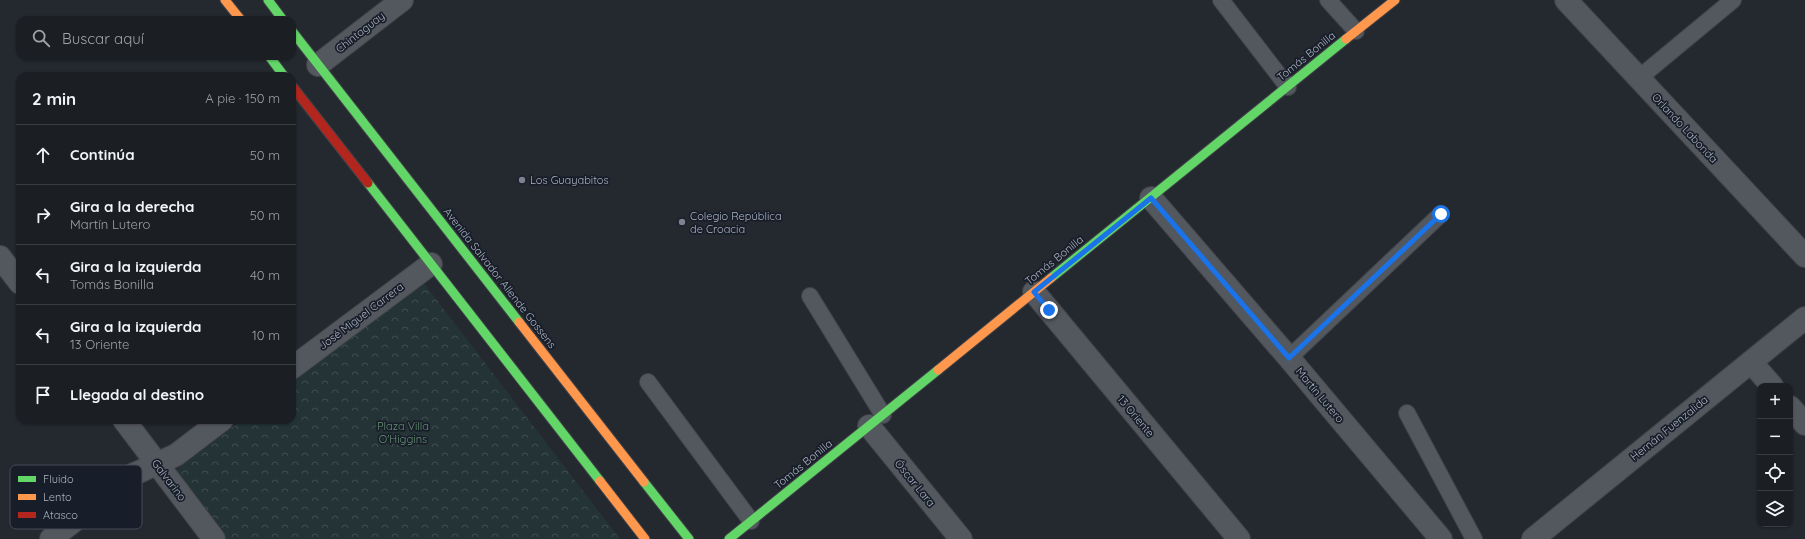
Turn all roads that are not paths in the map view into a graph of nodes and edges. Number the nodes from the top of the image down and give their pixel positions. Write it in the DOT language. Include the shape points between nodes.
graph roads {
  1 [pos="225,0"];
  2 [pos="268,0"];
  3 [pos="402,0"];
  4 [pos="1220,0"];
  5 [pos="1328,0"];
  6 [pos="1395,0"];
  7 [pos="1566,0"];
  8 [pos="1733,0"];
  9 [pos="238,16"];
  10 [pos="281,16"];
  11 [pos="1356,31"];
  12 [pos="296,36"];
  13 [pos="272,60"];
  14 [pos="318,65"];
  15 [pos="281,72"];
  16 [pos="1639,78"];
  17 [pos="1288,87"];
  18 [pos="296,91"];
  19 [pos="1151,198"];
  20 [pos="1441,214"];
  21 [pos="1805,256"];
  22 [pos="0,257"];
  23 [pos="431,264"];
  24 [pos="16,278"];
  25 [pos="1034,292"];
  26 [pos="810,296"];
  27 [pos="1805,318"];
  28 [pos="1289,358"];
  29 [pos="1751,362"];
  30 [pos="296,365"];
  31 [pos="648,382"];
  32 [pos="1769,383"];
  33 [pos="1793,410"];
  34 [pos="1407,413"];
  35 [pos="876,420"];
  36 [pos="127,424"];
  37 [pos="217,424"];
  38 [pos="1805,424"];
  39 [pos="156,464"];
  40 [pos="142,470"];
  41 [pos="752,521"];
  42 [pos="64,529"];
  43 [pos="51,539"];
  44 [pos="214,539"];
  45 [pos="645,539"];
  46 [pos="689,539"];
  47 [pos="729,539"];
  48 [pos="961,539"];
  49 [pos="1239,539"];
  50 [pos="1441,539"];
  51 [pos="1474,539"];
  52 [pos="1533,539"];
  1 -- 9 [label="main road"];
  2 -- 10 [label="main road"];
  3 -- 14 [label="street, Chintaguay"];
  4 -- 17 [label="lane"];
  5 -- 11 [label="lane"];
  6 -- 11 [label="main road, Tomás Bonilla"];
  7 -- 16 [label="street, Orlando Labonda"];
  8 -- 16 [label="lane"];
  11 -- 17 [label="main road, Tomás Bonilla"];
  12 -- 14 [label="main road, Avenida Salvador Allende Gossens"];
  13 -- 15 [label="main road"];
  14 -- 46 [label="main road, Avenida Salvador Allende Gossens"];
  16 -- 21 [label="street, Orlando Labonda"];
  17 -- 19 [label="main road, Tomás Bonilla"];
  18 -- 23 [label="main road"];
  19 -- 25 [label="main road, Tomás Bonilla"];
  19 -- 28 [label="street, Martín Lutero"];
  20 -- 28 [label="lane"];
  22 -- 24 [label="street"];
  23 -- 30 [label="street, José Miguel Carrera"];
  23 -- 45 [label="main road"];
  25 -- 35 [label="main road, Tomás Bonilla"];
  25 -- 49 [label="street, 13 Oriente"];
  26 -- 35 [label="lane"];
  27 -- 29 [label="street, Hernán Fuenzalida"];
  28 -- 50 [label="street, Martín Lutero"];
  29 -- 32 [label="street"];
  29 -- 52 [label="street, Hernán Fuenzalida"];
  31 -- 41 [label="lane"];
  33 -- 38 [label="street"];
  34 -- 51 [label="lane"];
  35 -- 41 [label="main road, Tomás Bonilla"];
  35 -- 48 [label="street, Óscar Lara"];
  36 -- 39 [label="street, Galvarino"];
  37 -- 39 [label="street" via="176,455"];
  39 -- 40 [label="street"];
  39 -- 44 [label="street, Galvarino"];
  41 -- 47 [label="main road, Tomás Bonilla"];
  42 -- 43 [label="street"];
}
